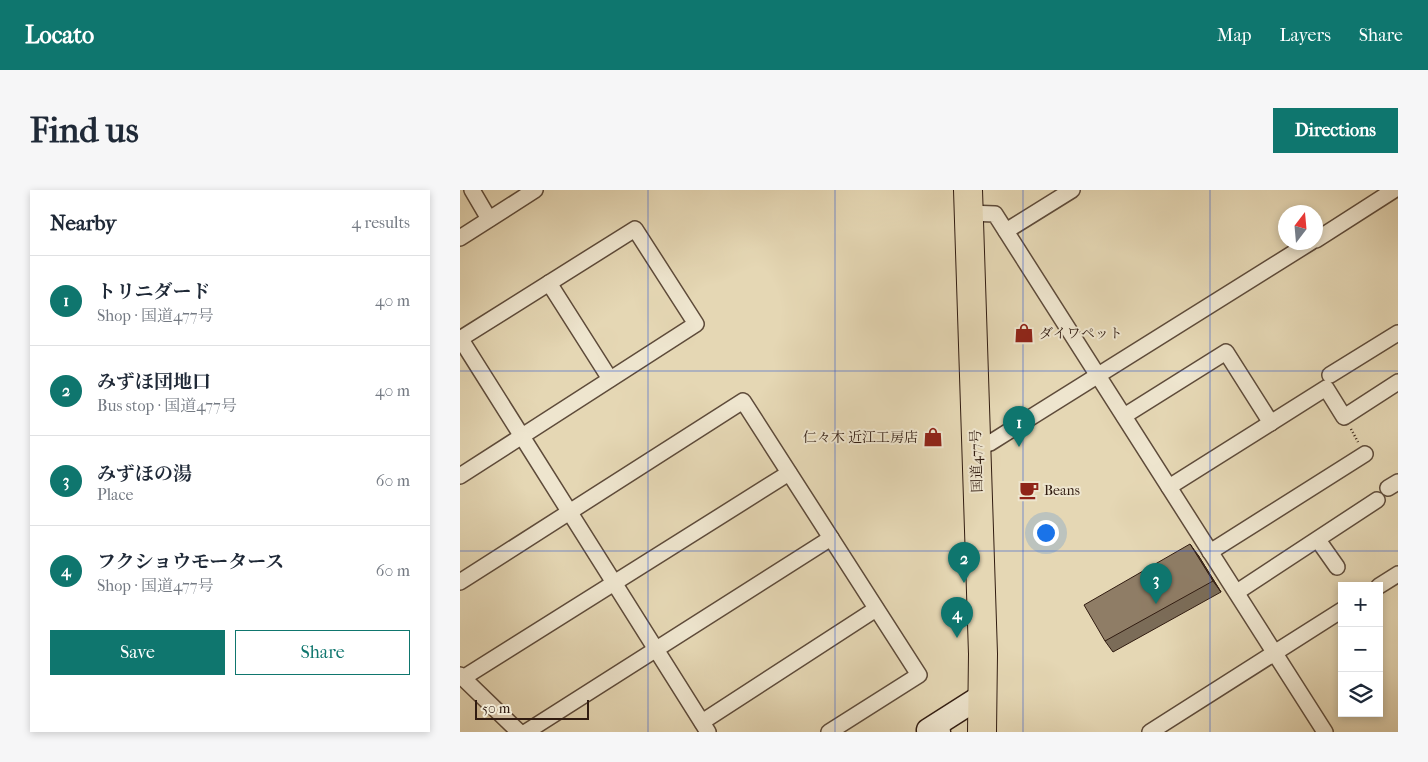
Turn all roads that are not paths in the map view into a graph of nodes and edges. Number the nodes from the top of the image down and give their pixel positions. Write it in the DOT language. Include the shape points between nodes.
graph roads {
  1 [pos="472,190"];
  2 [pos="535,190"];
  3 [pos="1072,190"];
  4 [pos="1394,190"];
  5 [pos="968,201"];
  6 [pos="489,219"];
  7 [pos="1006,231"];
  8 [pos="1323,236"];
  9 [pos="460,238"];
  10 [pos="1298,250"];
  11 [pos="549,283"];
  12 [pos="1398,333"];
  13 [pos="460,339"];
  14 [pos="1330,375"];
  15 [pos="1099,377"];
  16 [pos="610,379"];
  17 [pos="1398,382"];
  18 [pos="1124,416"];
  19 [pos="1271,423"];
  20 [pos="521,437"];
  21 [pos="975,448"];
  22 [pos="1365,454"];
  23 [pos="789,473"];
  24 [pos="460,476"];
  25 [pos="1169,487"];
  26 [pos="1377,500"];
  27 [pos="569,513"];
  28 [pos="831,538"];
  29 [pos="1318,540"];
  30 [pos="1210,552"];
  31 [pos="1337,567"];
  32 [pos="1398,574"];
  33 [pos="460,582"];
  34 [pos="614,583"];
  35 [pos="1383,583"];
  36 [pos="1236,592"];
  37 [pos="876,609"];
  38 [pos="1338,613"];
  39 [pos="656,649"];
  40 [pos="1275,652"];
  41 [pos="461,676"];
  42 [pos="983,695"];
  43 [pos="705,727"];
  44 [pos="1318,729"];
  45 [pos="931,731"];
  46 [pos="519,732"];
  47 [pos="526,732"];
  48 [pos="829,732"];
  49 [pos="982,732"];
  50 [pos="1150,732"];
  1 -- 6 [label="street"];
  2 -- 6 [label="street"];
  3 -- 7 [label="street"];
  4 -- 8 [label="street"];
  5 -- 7 [label="street" via="995,214"];
  5 -- 21 [label="highway, 国道477号"];
  6 -- 9 [label="street"];
  7 -- 15 [label="street"];
  10 -- 15 [label="street"];
  11 -- 13 [label="street"];
  11 -- 16 [label="street"];
  11 -- 16 [label="street" via="635,229 696,324"];
  12 -- 14 [label="street"];
  13 -- 20 [label="street"];
  15 -- 18 [label="street"];
  15 -- 21 [label="street" via="990,443"];
  16 -- 20 [label="street"];
  17 -- 19 [label="street" via="1344,416 1326,388"];
  18 -- 19 [label="street" via="1226,352"];
  18 -- 25 [label="street"];
  19 -- 25 [label="street"];
  20 -- 24 [label="street"];
  20 -- 27 [label="street"];
  21 -- 42 [label="highway, 国道477号"];
  22 -- 30 [label="street"];
  23 -- 27 [label="street" via="743,401"];
  23 -- 28 [label="street"];
  23 -- 34 [label="street"];
  25 -- 30 [label="street"];
  26 -- 29 [label="street"];
  27 -- 33 [label="street"];
  27 -- 34 [label="street"];
  28 -- 37 [label="street"];
  28 -- 39 [label="street"];
  29 -- 31 [label="street"];
  29 -- 36 [label="street"];
  30 -- 36 [label="street"];
  32 -- 35 [label="street"];
  34 -- 39 [label="street"];
  34 -- 41 [label="street"];
  36 -- 40 [label="street"];
  37 -- 43 [label="street"];
  37 -- 48 [label="street" via="919,676"];
  38 -- 40 [label="street"];
  39 -- 43 [label="street"];
  39 -- 47 [label="street"];
  40 -- 44 [label="street"];
  40 -- 50 [label="street"];
  41 -- 46 [label="street"];
  42 -- 45 [label="street"];
  42 -- 49 [label="highway, 国道477号"];
}
